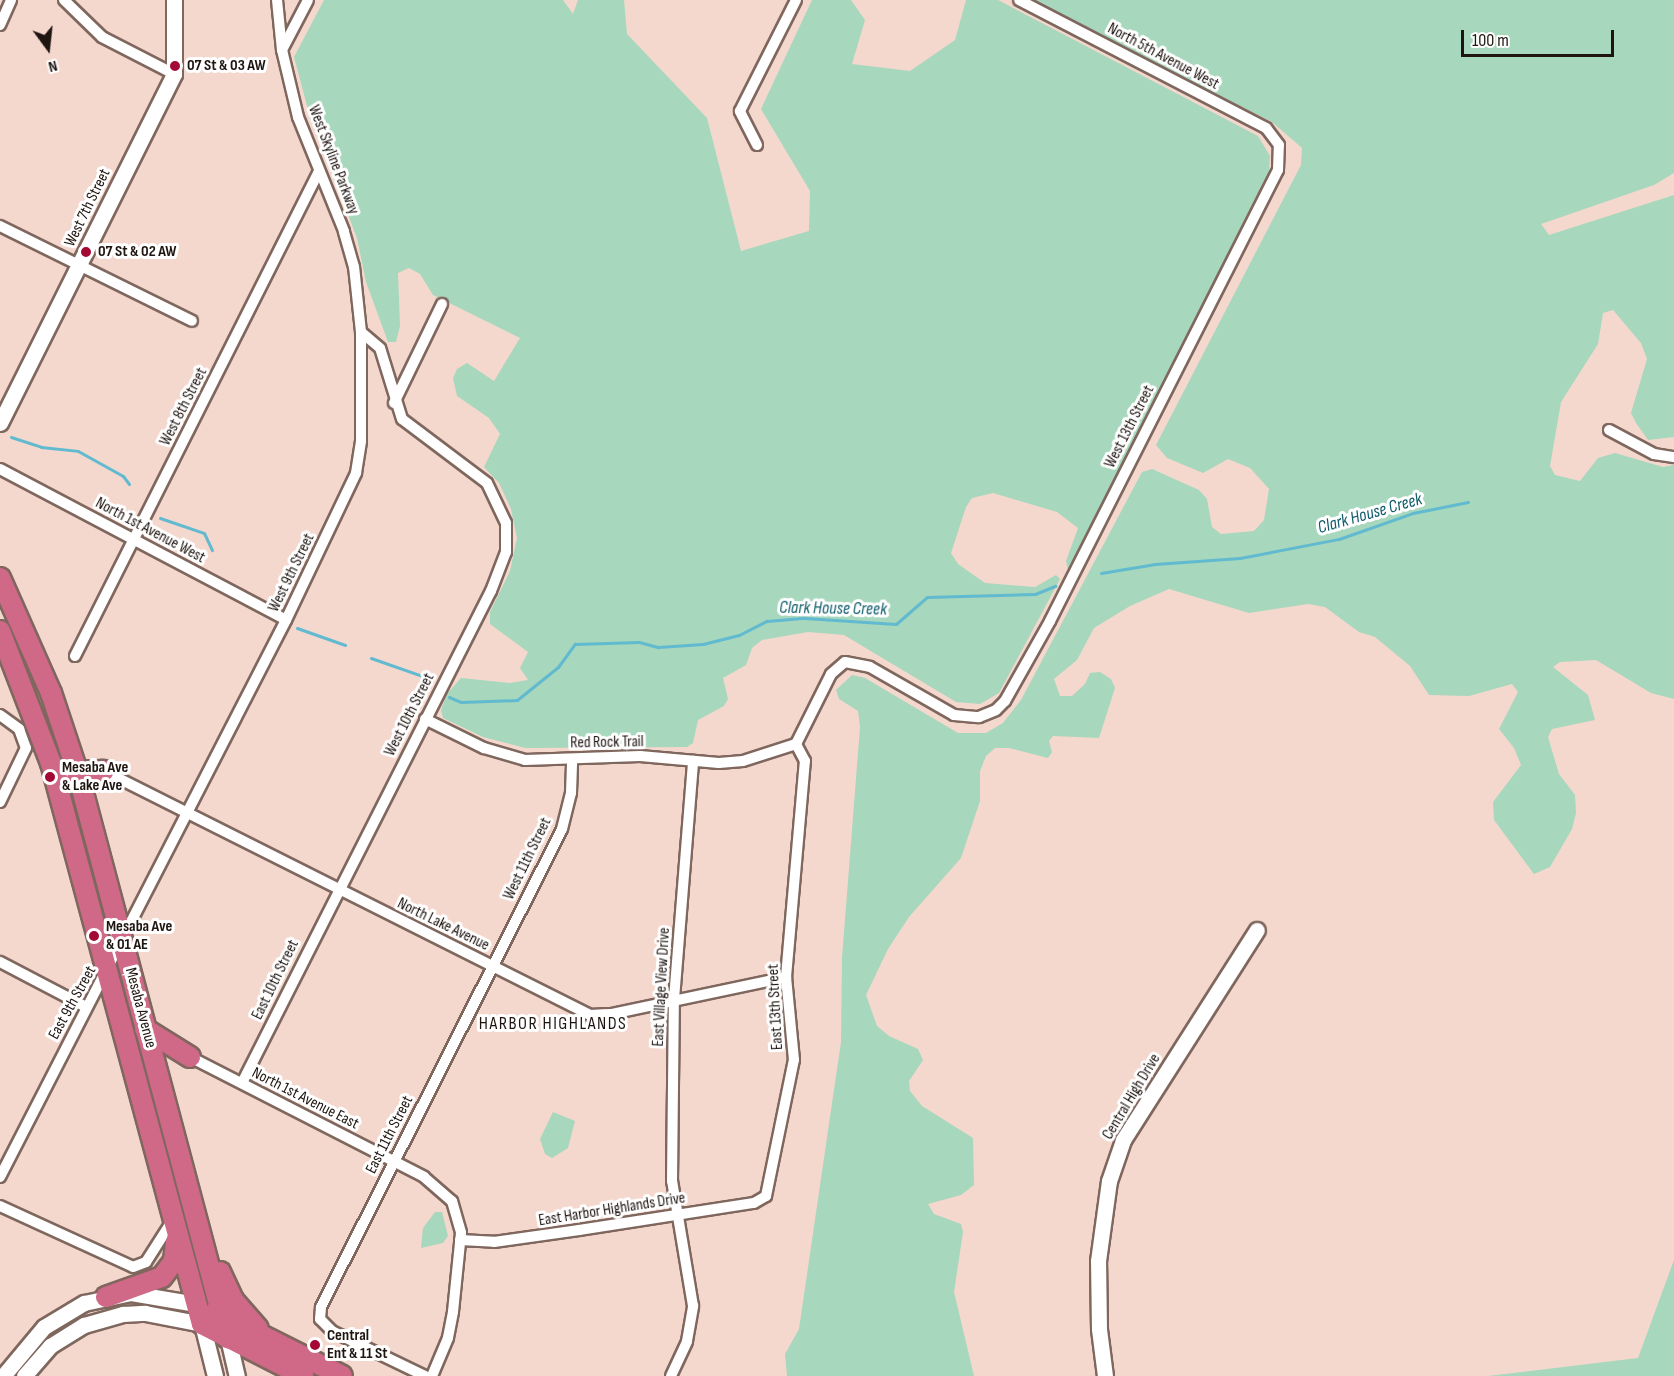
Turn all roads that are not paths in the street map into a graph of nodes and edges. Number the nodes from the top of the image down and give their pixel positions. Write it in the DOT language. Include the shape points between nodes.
graph roads {
  1 [pos="11,0"];
  2 [pos="64,0"];
  3 [pos="174,0"];
  4 [pos="277,0"];
  5 [pos="308,0"];
  6 [pos="796,0"];
  7 [pos="1019,0"];
  8 [pos="0,25"];
  9 [pos="282,50"];
  10 [pos="174,74"];
  11 [pos="757,145"];
  12 [pos="1280,153"];
  13 [pos="319,171"];
  14 [pos="0,226"];
  15 [pos="80,266"];
  16 [pos="442,304"];
  17 [pos="192,321"];
  18 [pos="361,332"];
  19 [pos="394,403"];
  20 [pos="0,423"];
  21 [pos="1609,430"];
  22 [pos="1674,457"];
  23 [pos="0,469"];
  24 [pos="133,540"];
  25 [pos="0,578"];
  26 [pos="286,620"];
  27 [pos="0,631"];
  28 [pos="75,656"];
  29 [pos="0,715"];
  30 [pos="425,719"];
  31 [pos="67,737"];
  32 [pos="796,744"];
  33 [pos="572,759"];
  34 [pos="693,761"];
  35 [pos="51,763"];
  36 [pos="104,771"];
  37 [pos="78,774"];
  38 [pos="0,802"];
  39 [pos="188,811"];
  40 [pos="338,891"];
  41 [pos="1257,930"];
  42 [pos="122,941"];
  43 [pos="0,962"];
  44 [pos="492,966"];
  45 [pos="107,972"];
  46 [pos="786,977"];
  47 [pos="674,999"];
  48 [pos="86,1007"];
  49 [pos="145,1029"];
  50 [pos="190,1057"];
  51 [pos="242,1083"];
  52 [pos="394,1161"];
  53 [pos="0,1178"];
  54 [pos="766,1196"];
  55 [pos="0,1206"];
  56 [pos="194,1208"];
  57 [pos="676,1215"];
  58 [pos="175,1222"];
  59 [pos="460,1240"];
  60 [pos="106,1297"];
  61 [pos="196,1304"];
  62 [pos="222,1316"];
  63 [pos="202,1324"];
  64 [pos="228,1338"];
  65 [pos="269,1339"];
  66 [pos="300,1374"];
  67 [pos="3,1376"];
  68 [pos="24,1376"];
  69 [pos="215,1376"];
  70 [pos="237,1376"];
  71 [pos="264,1376"];
  72 [pos="342,1376"];
  73 [pos="425,1376"];
  74 [pos="432,1376"];
  75 [pos="671,1376"];
  76 [pos="1105,1376"];
  1 -- 8 [label="street"];
  2 -- 10 [label="street" via="102,37"];
  3 -- 10 [label="street, West 7th Street"];
  4 -- 9 [label="street, West Skyline Parkway"];
  5 -- 9 [label="street"];
  6 -- 11 [label="street" via="740,111"];
  7 -- 12 [label="street, North 5th Avenue West" via="1266,128 1277,140"];
  9 -- 13 [label="street, West Skyline Parkway" via="298,117"];
  10 -- 15 [label="street, West 7th Street"];
  12 -- 32 [label="street, West 13th Street" via="1278,170 1050,621 996,711 979,717 954,715 853,661 845,662 831,674"];
  13 -- 18 [label="street, West Skyline Parkway" via="354,267"];
  13 -- 24 [label="street, West 8th Street"];
  14 -- 15 [label="street"];
  15 -- 17 [label="street"];
  15 -- 20 [label="street, West 7th Street"];
  16 -- 19 [label="street"];
  18 -- 19 [label="street" via="380,348"];
  18 -- 26 [label="street, West 9th Street" via="361,441 356,472"];
  19 -- 30 [label="street, West 10th Street" via="415,432 487,483 506,523 506,552 491,591"];
  21 -- 22 [label="street" via="1654,454"];
  23 -- 24 [label="street, North 1st Avenue West"];
  24 -- 26 [label="street, North 1st Avenue West"];
  24 -- 28 [label="street, West 8th Street"];
  25 -- 31 [label="highway, Mesaba Avenue"];
  26 -- 39 [label="street, West 9th Street"];
  27 -- 35 [label="highway, Mesaba Avenue"];
  29 -- 38 [label="street" via="19,729 25,742 22,762"];
  30 -- 33 [label="street, Red Rock Trail" via="507,757"];
  30 -- 40 [label="street, West 10th Street"];
  31 -- 36 [label="highway" via="81,754"];
  31 -- 37 [label="highway, Mesaba Avenue"];
  32 -- 34 [label="street, Red Rock Trail" via="743,761"];
  32 -- 46 [label="street, East 13th Street" via="805,761"];
  33 -- 34 [label="street, Red Rock Trail" via="640,756"];
  33 -- 44 [label="street, West 11th Street" via="571,793 562,829"];
  34 -- 47 [label="street, East Village View Drive"];
  35 -- 37 [label="highway" via="62,771"];
  35 -- 45 [label="highway, Mesaba Avenue"];
  36 -- 37 [label="highway"];
  36 -- 39 [label="street, North Lake Avenue"];
  37 -- 42 [label="highway, Mesaba Avenue"];
  39 -- 40 [label="street, North Lake Avenue"];
  39 -- 42 [label="street, East 9th Street"];
  40 -- 44 [label="street, North Lake Avenue"];
  40 -- 51 [label="street, East 10th Street"];
  41 -- 76 [label="street, Central High Drive" via="1124,1140 1109,1181 1098,1261 1099,1329"];
  42 -- 45 [label="street, East 9th Street"];
  42 -- 49 [label="highway, Mesaba Avenue"];
  43 -- 48 [label="street"];
  44 -- 47 [label="street, North Lake Avenue" via="590,1015"];
  44 -- 52 [label="street, East 11th Street"];
  45 -- 48 [label="street, East 9th Street"];
  45 -- 58 [label="highway, Mesaba Avenue"];
  46 -- 47 [label="street, North Lake Avenue"];
  46 -- 54 [label="street, East 13th Street" via="794,1060"];
  47 -- 57 [label="street, East Village View Drive" via="672,1181"];
  48 -- 53 [label="street, East 9th Street"];
  49 -- 50 [label="highway"];
  49 -- 56 [label="highway, Mesaba Avenue"];
  50 -- 51 [label="street, North 1st Avenue East"];
  51 -- 52 [label="street, North 1st Avenue East"];
  52 -- 59 [label="street, North 1st Avenue East" via="438,1186 457,1212"];
  52 -- 73 [label="street, East 11th Street" via="324,1299 320,1319 332,1331"];
  54 -- 57 [label="street, East Harbor Highlands Drive" via="754,1203"];
  55 -- 58 [label="street" via="124,1266 146,1262"];
  56 -- 62 [label="highway, Mesaba Avenue"];
  56 -- 65 [label="highway" via="233,1300"];
  57 -- 59 [label="street, East Harbor Highlands Drive" via="494,1242"];
  57 -- 75 [label="street" via="693,1305 690,1332"];
  58 -- 60 [label="highway" via="176,1255 168,1273"];
  58 -- 61 [label="highway, Mesaba Avenue"];
  59 -- 74 [label="street" via="451,1325"];
  60 -- 61 [label="street" via="153,1294"];
  60 -- 67 [label="street" via="66,1312 44,1327"];
  61 -- 62 [label="highway"];
  61 -- 63 [label="highway, Mesaba Avenue"];
  62 -- 64 [label="highway, Mesaba Avenue"];
  62 -- 65 [label="highway"];
  63 -- 64 [label="highway"];
  63 -- 68 [label="street" via="145,1313 103,1318 57,1341"];
  63 -- 69 [label="street, Mesaba Avenue"];
  64 -- 66 [label="highway"];
  64 -- 70 [label="street, Mesaba Avenue"];
  65 -- 72 [label="highway"];
  66 -- 71 [label="highway"];
}
